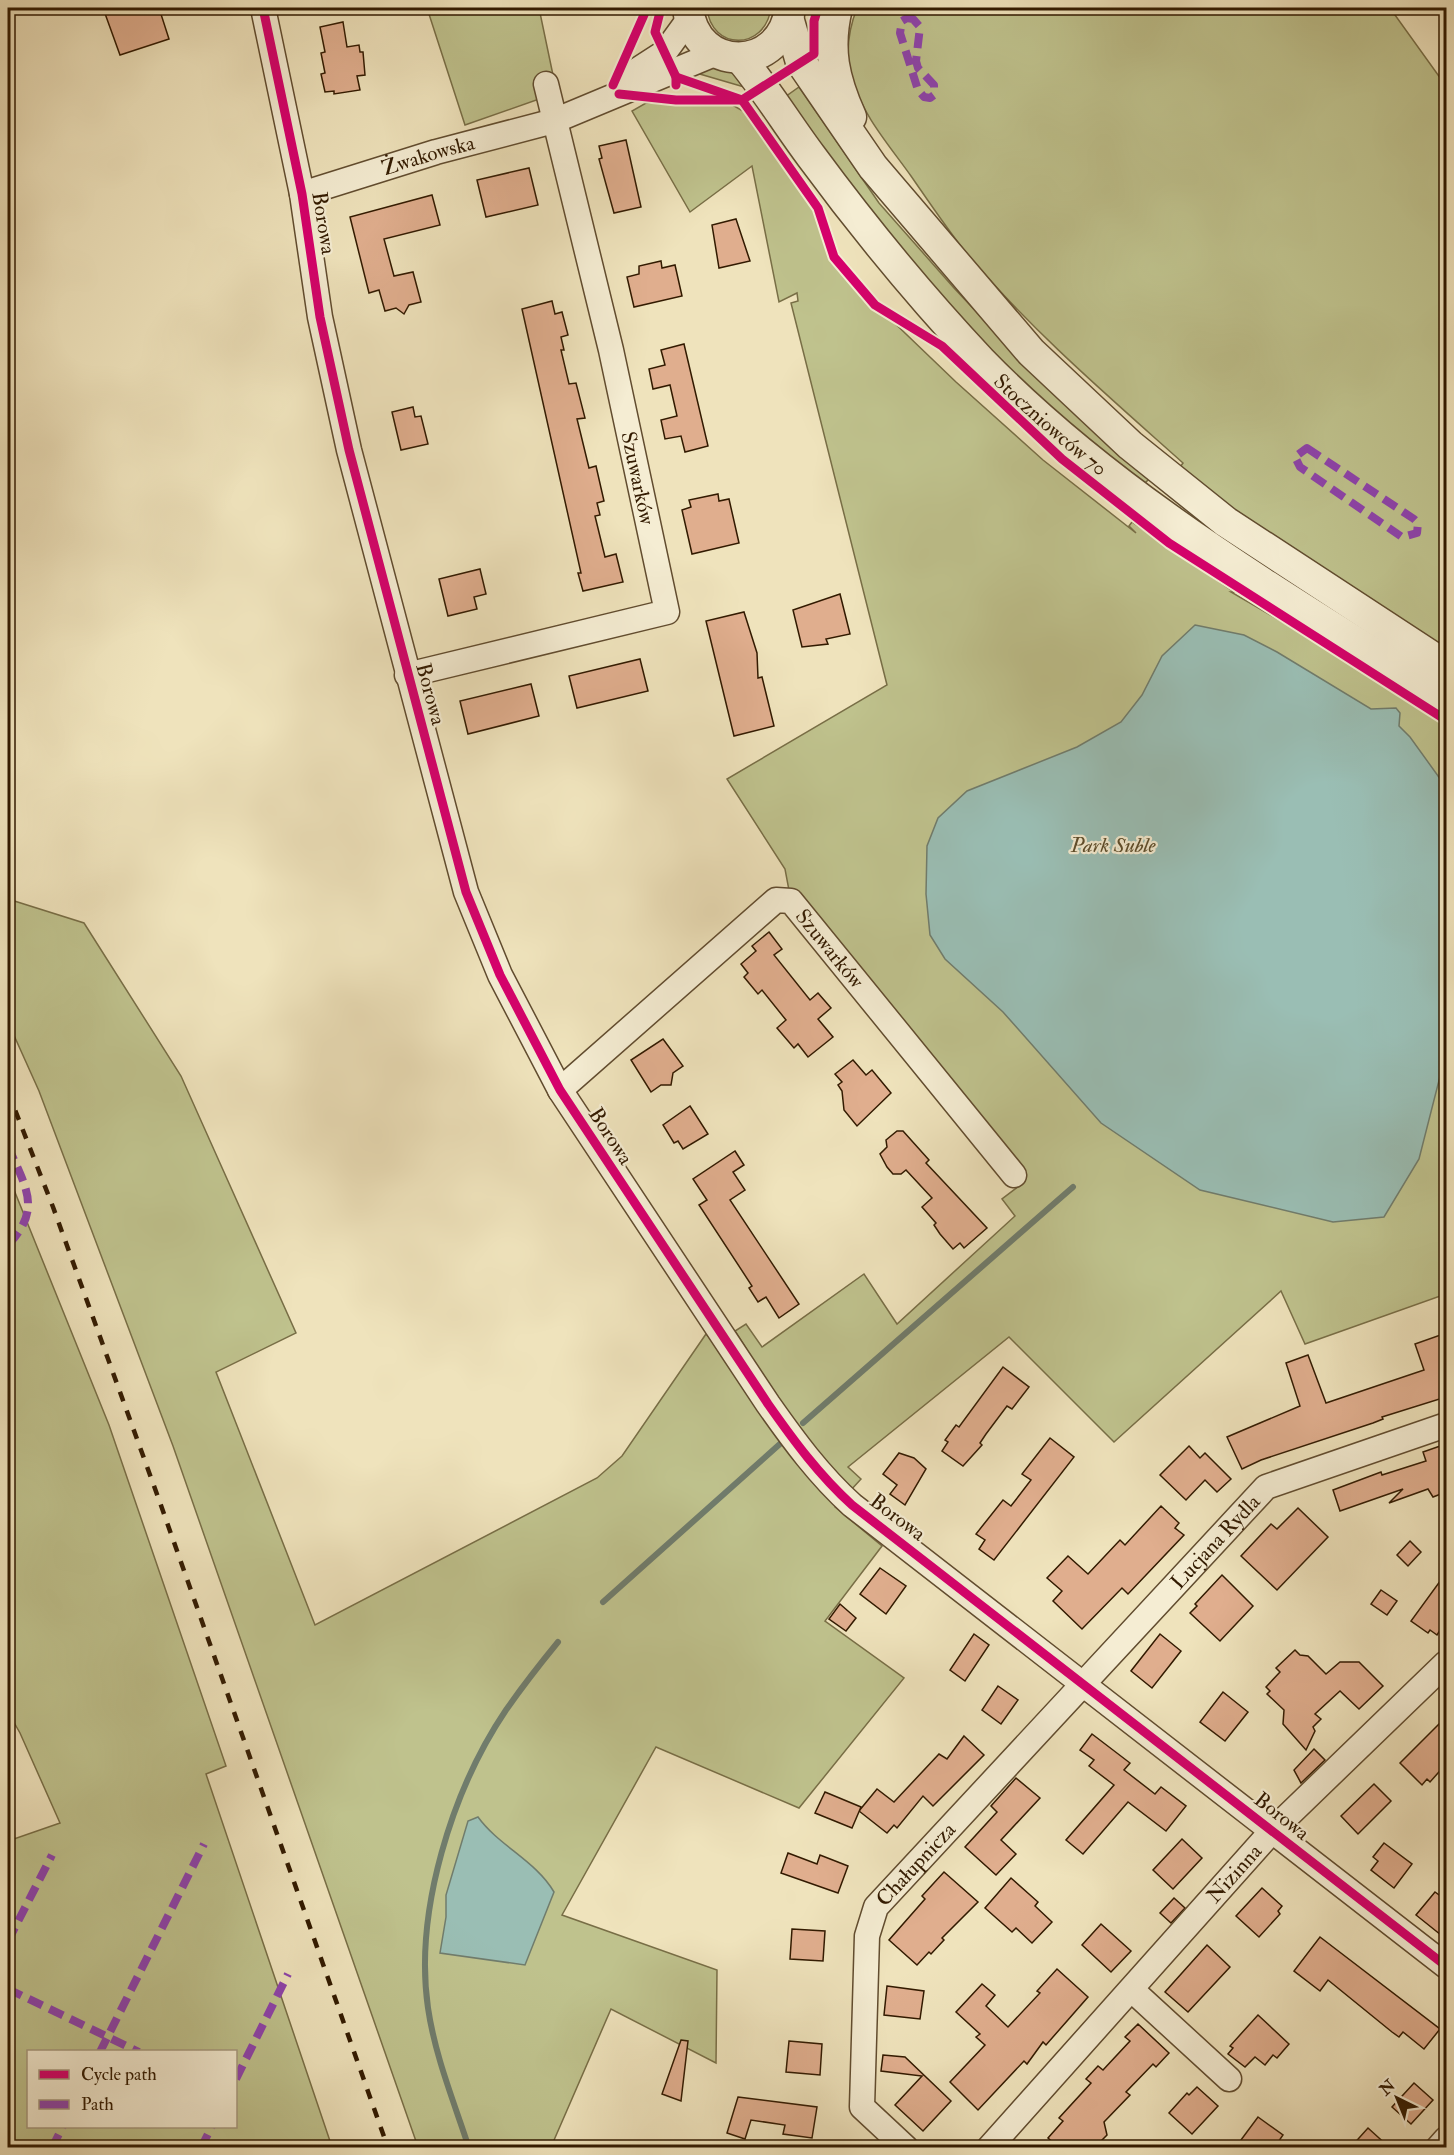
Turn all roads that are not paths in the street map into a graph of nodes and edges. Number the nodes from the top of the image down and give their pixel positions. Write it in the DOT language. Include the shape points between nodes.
graph roads {
  1 [pos="263,8"];
  2 [pos="837,8"];
  3 [pos="689,13"];
  4 [pos="790,14"];
  5 [pos="729,55"];
  6 [pos="546,84"];
  7 [pos="554,121"];
  8 [pos="873,167"];
  9 [pos="302,194"];
  10 [pos="1446,666"];
  11 [pos="407,675"];
  12 [pos="1446,699"];
  13 [pos="560,1090"];
  14 [pos="1014,1175"];
  15 [pos="1446,1425"];
  16 [pos="1446,1663"];
  17 [pos="1085,1684"];
  18 [pos="1272,1831"];
  19 [pos="1446,1966"];
  20 [pos="1132,1990"];
  21 [pos="1228,2079"];
  22 [pos="1446,2139"];
  23 [pos="906,2148"];
  24 [pos="989,2148"];
  25 [pos="1438,2148"];
  1 -- 9 [label="street, Borowa"];
  2 -- 8 [label="street" via="832,28 833,62 841,95"];
  3 -- 5 [label="street, Stoczniowców 70" via="704,44"];
  3 -- 7 [label="street, Żwakowska" via="657,58"];
  4 -- 5 [label="street" via="782,35 771,47 757,55"];
  4 -- 8 [label="street, Stoczniowców 70" via="801,63"];
  5 -- 7 [label="street, Żwakowska"];
  5 -- 12 [label="street, Stoczniowców 70" via="880,249 983,363 1029,405 1105,471 1210,550"];
  6 -- 7 [label="street, Szuwarków"];
  7 -- 9 [label="street, Żwakowska" via="436,152"];
  7 -- 11 [label="street, Szuwarków" via="611,350 667,612"];
  8 -- 10 [label="street, Stoczniowców 70" via="1031,352 1130,445 1226,522"];
  9 -- 11 [label="street, Borowa" via="320,317 349,450"];
  11 -- 13 [label="street, Borowa" via="466,892 500,975"];
  13 -- 14 [label="street, Szuwarków" via="776,900 791,902"];
  13 -- 17 [label="street, Borowa" via="762,1395 815,1468 852,1505"];
  15 -- 17 [label="street, Lucjana Rydla" via="1266,1487"];
  16 -- 18 [label="street, Nizinna"];
  17 -- 18 [label="street, Borowa"];
  17 -- 23 [label="street, Chałupnicza" via="876,1907 867,1936 862,2107"];
  18 -- 19 [label="street, Borowa"];
  18 -- 20 [label="street, Nizinna"];
  20 -- 21 [label="street"];
  20 -- 24 [label="street, Nizinna"];
  22 -- 25 [label="street"];
}
